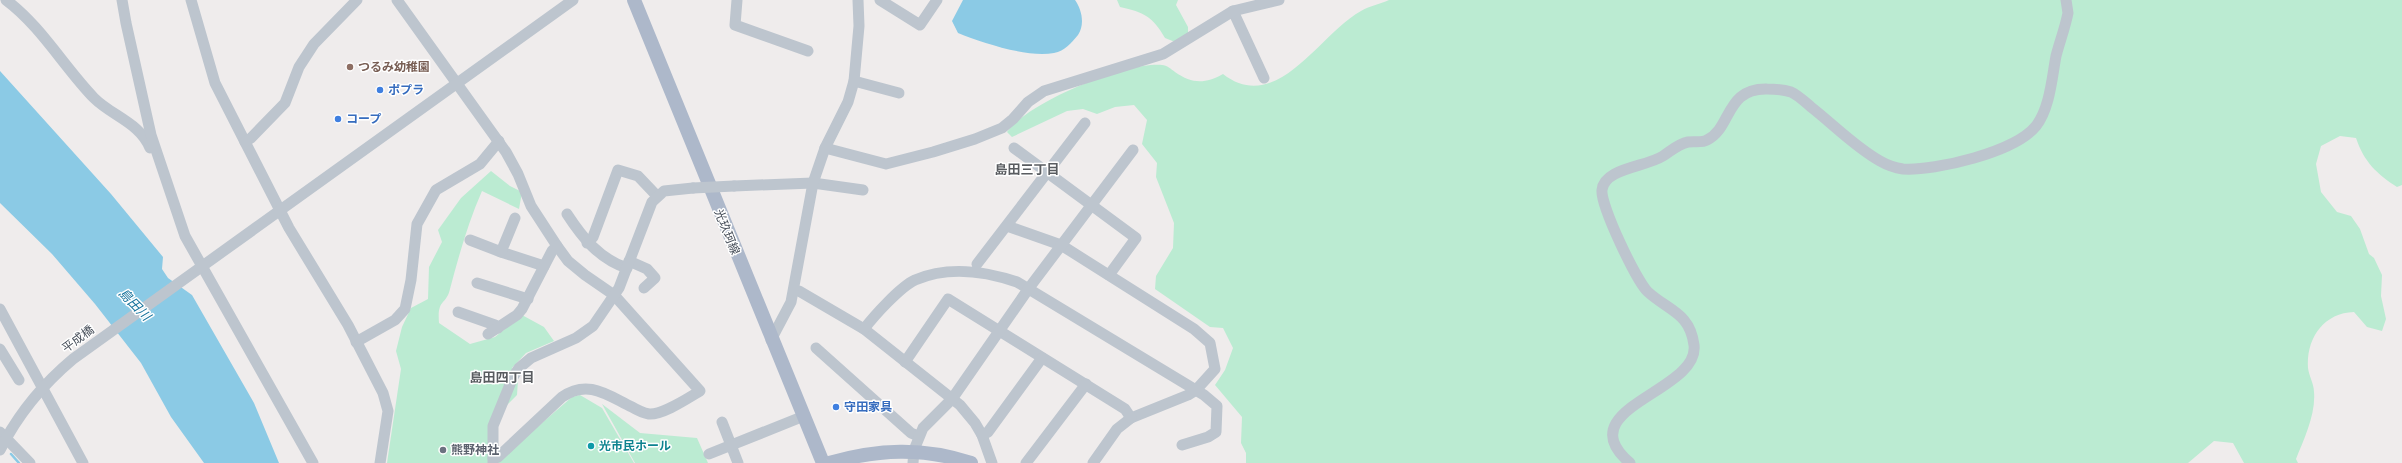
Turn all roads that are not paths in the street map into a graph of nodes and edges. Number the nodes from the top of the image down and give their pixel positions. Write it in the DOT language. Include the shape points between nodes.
graph roads {
  1 [pos="6,0"];
  2 [pos="122,0"];
  3 [pos="191,0"];
  4 [pos="357,0"];
  5 [pos="397,0"];
  6 [pos="573,0"];
  7 [pos="634,0"];
  8 [pos="737,0"];
  9 [pos="858,0"];
  10 [pos="880,0"];
  11 [pos="937,0"];
  12 [pos="1279,0"];
  13 [pos="2066,0"];
  14 [pos="1233,10"];
  15 [pos="808,51"];
  16 [pos="1264,78"];
  17 [pos="854,81"];
  18 [pos="457,85"];
  19 [pos="899,93"];
  20 [pos="1085,123"];
  21 [pos="499,141"];
  22 [pos="244,142"];
  23 [pos="825,148"];
  24 [pos="1014,148"];
  25 [pos="1133,150"];
  26 [pos="158,157"];
  27 [pos="1047,172"];
  28 [pos="813,183"];
  29 [pos="863,190"];
  30 [pos="657,196"];
  31 [pos="1092,205"];
  32 [pos="280,211"];
  33 [pos="567,214"];
  34 [pos="515,218"];
  35 [pos="1007,226"];
  36 [pos="470,240"];
  37 [pos="587,243"];
  38 [pos="1061,245"];
  39 [pos="557,246"];
  40 [pos="501,252"];
  41 [pos="977,264"];
  42 [pos="628,265"];
  43 [pos="544,266"];
  44 [pos="198,269"];
  45 [pos="1108,275"];
  46 [pos="477,283"];
  47 [pos="644,288"];
  48 [pos="1029,288"];
  49 [pos="794,291"];
  50 [pos="614,295"];
  51 [pos="528,299"];
  52 [pos="0,309"];
  53 [pos="458,312"];
  54 [pos="498,328"];
  55 [pos="864,329"];
  56 [pos="998,331"];
  57 [pos="488,334"];
  58 [pos="771,340"];
  59 [pos="356,342"];
  60 [pos="816,348"];
  61 [pos="0,349"];
  62 [pos="1042,358"];
  63 [pos="905,362"];
  64 [pos="19,380"];
  65 [pos="45,384"];
  66 [pos="1086,384"];
  67 [pos="1196,390"];
  68 [pos="952,399"];
  69 [pos="804,416"];
  70 [pos="1131,418"];
  71 [pos="722,422"];
  72 [pos="982,435"];
  73 [pos="3,436"];
  74 [pos="918,436"];
  75 [pos="1182,445"];
  76 [pos="731,446"];
  77 [pos="0,450"];
  78 [pos="709,454"];
  79 [pos="914,457"];
  80 [pos="493,460"];
  81 [pos="30,463"];
  82 [pos="83,463"];
  83 [pos="313,463"];
  84 [pos="380,463"];
  85 [pos="738,463"];
  86 [pos="823,463"];
  87 [pos="829,463"];
  88 [pos="971,463"];
  89 [pos="992,463"];
  90 [pos="1026,463"];
  91 [pos="1093,463"];
  92 [pos="1630,463"];
  1 -- 26 [label="street" via="34,28 94,98 138,129"];
  2 -- 26 [label="street"];
  3 -- 22 [label="street" via="215,83"];
  4 -- 22 [label="street" via="305,56 284,103 251,138"];
  5 -- 18 [label="street"];
  6 -- 18 [label="street, 平成橋"];
  7 -- 58 [label="main road, 光玖珂線"];
  8 -- 15 [label="street" via="735,25"];
  9 -- 17 [label="street" via="859,26"];
  10 -- 11 [label="street" via="920,25"];
  12 -- 14 [label="street"];
  13 -- 92 [label="street" via="2068,13 2049,96 2036,126 2012,144 1961,162 1930,168 1901,169 1883,163 1863,150 1792,92 1749,91 1738,100 1716,133 1706,141 1679,145 1657,160 1617,172 1605,180 1602,191 1606,208 1637,277 1648,292 1684,318 1692,330 1695,348 1693,359 1681,372 1617,420 1613,431 1615,444"];
  14 -- 16 [label="street"];
  14 -- 23 [label="street" via="1163,54 1044,91 1028,102 1002,128 975,139 886,164"];
  17 -- 19 [label="street"];
  17 -- 23 [label="street" via="848,102"];
  18 -- 21 [label="street"];
  18 -- 32 [label="street, 平成橋"];
  20 -- 27 [label="street"];
  21 -- 39 [label="street" via="518,174 530,206"];
  21 -- 59 [label="street" via="480,164 436,190 416,224 411,280 405,309 395,320"];
  22 -- 32 [label="street"];
  23 -- 28 [label="street"];
  24 -- 27 [label="street"];
  25 -- 31 [label="street"];
  26 -- 44 [label="street"];
  27 -- 31 [label="street"];
  27 -- 35 [label="street"];
  28 -- 29 [label="street"];
  28 -- 30 [label="street, bridge" via="694,188 664,192"];
  28 -- 49 [label="street"];
  30 -- 37 [label="street" via="638,176 618,170 593,237"];
  30 -- 42 [label="street" via="648,211"];
  31 -- 38 [label="street"];
  31 -- 45 [label="street" via="1136,238"];
  32 -- 44 [label="street, 平成橋"];
  32 -- 59 [label="street"];
  33 -- 37 [label="street"];
  34 -- 40 [label="street"];
  35 -- 38 [label="street"];
  35 -- 41 [label="street"];
  36 -- 40 [label="street"];
  37 -- 42 [label="street" via="620,266"];
  38 -- 45 [label="street"];
  38 -- 48 [label="street"];
  39 -- 43 [label="street"];
  39 -- 50 [label="street" via="568,261"];
  40 -- 43 [label="street"];
  42 -- 47 [label="street" via="647,269 655,278"];
  42 -- 50 [label="street"];
  43 -- 51 [label="street"];
  44 -- 65 [label="street, 平成橋" via="73,359"];
  44 -- 83 [label="street"];
  45 -- 67 [label="street" via="1194,329 1210,343 1215,369"];
  46 -- 51 [label="street"];
  48 -- 55 [label="street" via="992,274 941,273 914,280"];
  48 -- 56 [label="street"];
  48 -- 67 [label="street"];
  49 -- 55 [label="street" via="799,291"];
  49 -- 58 [label="street"];
  50 -- 80 [label="street" via="594,326 576,338 531,358 519,368 493,426"];
  50 -- 80 [label="street" via="700,391 660,412 650,414 595,390 583,387 571,390"];
  51 -- 54 [label="street" via="517,315"];
  52 -- 65 [label="street"];
  53 -- 54 [label="street"];
  54 -- 57 [label="street"];
  55 -- 63 [label="street"];
  56 -- 62 [label="street"];
  56 -- 63 [label="street" via="948,299"];
  56 -- 68 [label="street"];
  58 -- 69 [label="main road, 光玖珂線"];
  59 -- 84 [label="street" via="383,393 388,411"];
  60 -- 74 [label="street" via="911,433"];
  61 -- 64 [label="street"];
  62 -- 66 [label="street"];
  62 -- 72 [label="street" via="988,432"];
  63 -- 68 [label="street"];
  65 -- 73 [label="street, 平成橋"];
  65 -- 82 [label="street"];
  66 -- 70 [label="street" via="1125,409"];
  66 -- 90 [label="street"];
  67 -- 70 [label="street"];
  67 -- 75 [label="street" via="1217,406 1216,432"];
  68 -- 72 [label="street" via="975,423"];
  68 -- 74 [label="street"];
  69 -- 76 [label="street"];
  69 -- 86 [label="main road, 光玖珂線"];
  70 -- 91 [label="street" via="1117,429"];
  71 -- 76 [label="street"];
  72 -- 89 [label="street"];
  73 -- 77 [label="street, 平成橋"];
  73 -- 81 [label="street"];
  74 -- 79 [label="street"];
  76 -- 78 [label="street"];
  76 -- 85 [label="street"];
  79 -- 87 [label="main road" via="871,452"];
  79 -- 88 [label="main road" via="946,456"];
}
